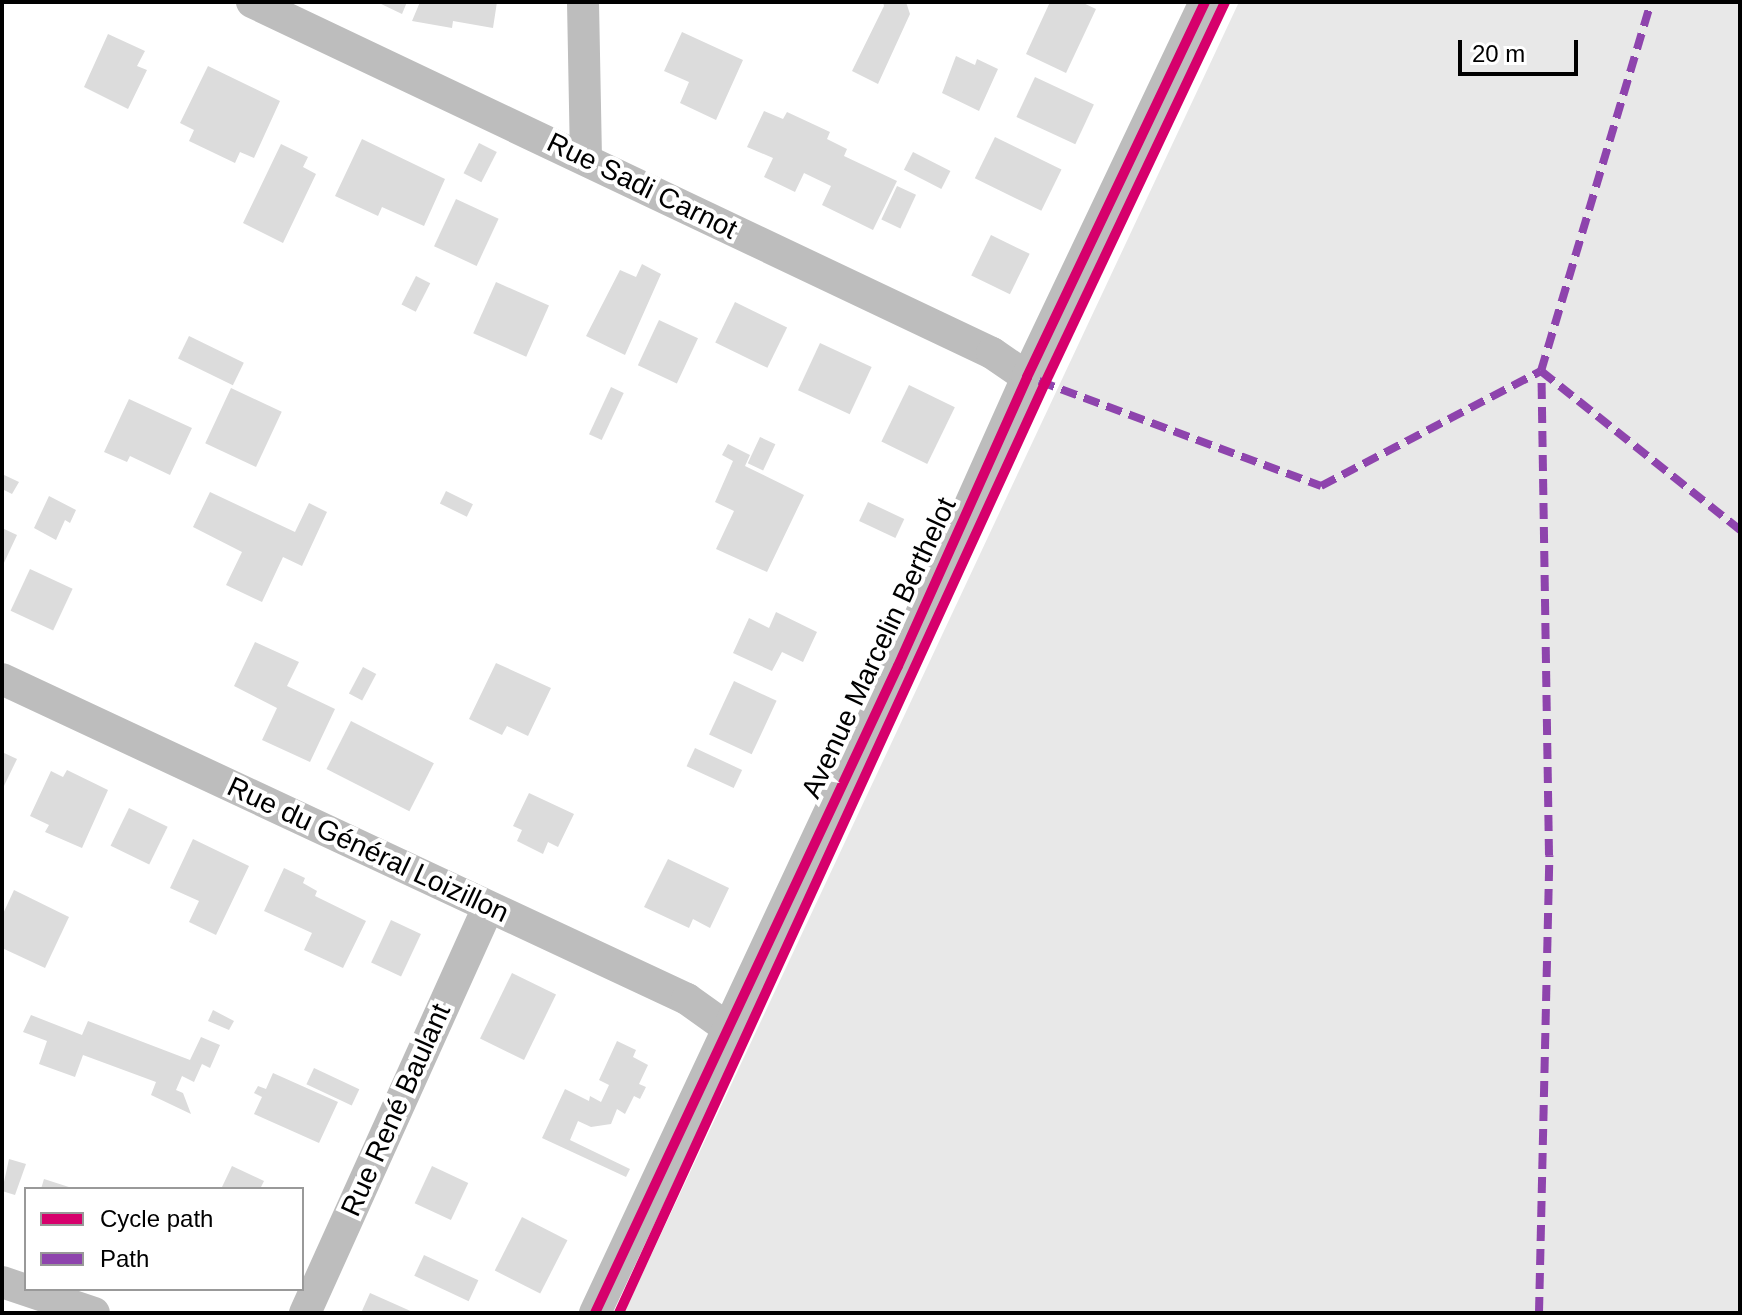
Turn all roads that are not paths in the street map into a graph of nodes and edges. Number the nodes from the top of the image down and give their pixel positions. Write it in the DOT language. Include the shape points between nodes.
graph roads {
  1 [pos="252,2"];
  2 [pos="583,2"];
  3 [pos="1205,2"];
  4 [pos="586,158"];
  5 [pos="1027,377"];
  6 [pos="2,679"];
  7 [pos="488,907"];
  8 [pos="729,1029"];
  9 [pos="2,1282"];
  10 [pos="24,1289"];
  11 [pos="29,1291"];
  12 [pos="94,1313"];
  13 [pos="305,1313"];
  14 [pos="595,1313"];
  1 -- 4 [label="street, Rue Sadi Carnot"];
  2 -- 4 [label="street"];
  3 -- 5 [label="street, Avenue Marcelin Berthelot"];
  4 -- 5 [label="street, Rue Sadi Carnot" via="992,353"];
  5 -- 8 [label="street, Avenue Marcelin Berthelot"];
  6 -- 7 [label="street, Rue du Général Loizillon"];
  7 -- 8 [label="street, Rue du Général Loizillon" via="687,999"];
  7 -- 13 [label="street, Rue René Baulant"];
  8 -- 14 [label="street, Avenue Marcelin Berthelot"];
  9 -- 10 [label="street"];
  11 -- 12 [label="street"];
}
